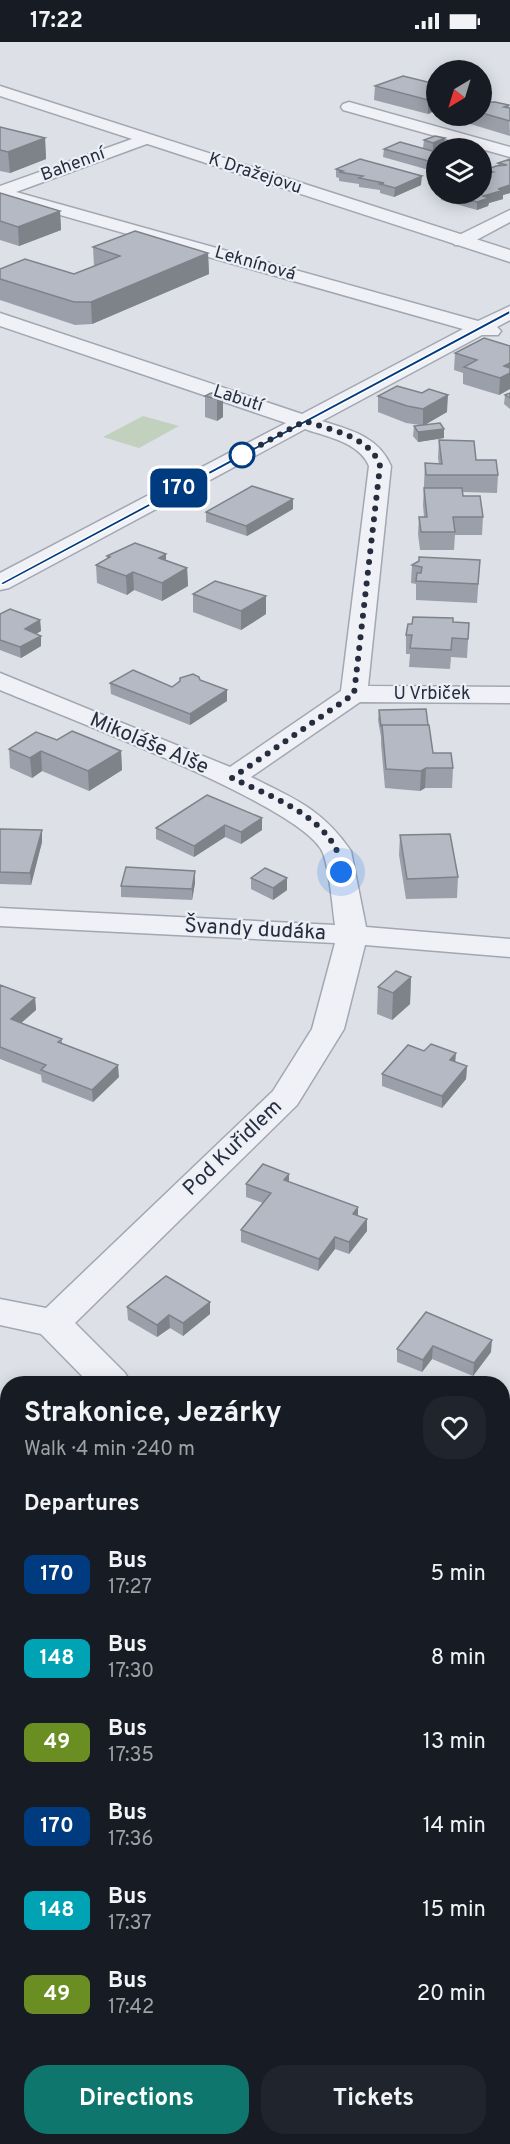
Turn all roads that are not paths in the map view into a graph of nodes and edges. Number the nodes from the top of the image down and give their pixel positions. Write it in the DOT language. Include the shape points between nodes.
graph roads {
  1 [pos="0,92"];
  2 [pos="349,107"];
  3 [pos="146,139"];
  4 [pos="510,152"];
  5 [pos="0,192"];
  6 [pos="510,215"];
  7 [pos="461,241"];
  8 [pos="510,256"];
  9 [pos="510,312"];
  10 [pos="0,319"];
  11 [pos="480,328"];
  12 [pos="510,336"];
  13 [pos="305,421"];
  14 [pos="7,574"];
  15 [pos="0,681"];
  16 [pos="354,694"];
  17 [pos="510,695"];
  18 [pos="232,778"];
  19 [pos="0,917"];
  20 [pos="352,935"];
  21 [pos="510,948"];
  22 [pos="0,1312"];
  23 [pos="53,1323"];
  24 [pos="105,1376"];
  1 -- 3 [label="street, K Dražejovu"];
  2 -- 4 [label="street"];
  3 -- 5 [label="street, Bahenní"];
  3 -- 7 [label="street, K Dražejovu"];
  5 -- 11 [label="street, Leknínová"];
  6 -- 7 [label="street"];
  7 -- 8 [label="street, K Dražejovu"];
  9 -- 11 [label="street"];
  10 -- 13 [label="street, Labutí"];
  11 -- 12 [label="street, Leknínová"];
  11 -- 13 [label="street"];
  13 -- 14 [label="street"];
  13 -- 16 [label="street, Labutí" via="365,445 376,455 380,466"];
  15 -- 18 [label="street, Mikoláše Alše"];
  16 -- 17 [label="street, U Vrbiček"];
  16 -- 18 [label="street"];
  18 -- 20 [label="street, Mikoláše Alše" via="296,811 328,838 337,850"];
  19 -- 20 [label="street, Švandy dudáka"];
  20 -- 21 [label="street, Švandy dudáka"];
  20 -- 23 [label="street, Pod Kuřidlem" via="328,1029 285,1098"];
  22 -- 23 [label="street"];
  23 -- 24 [label="street"];
}
